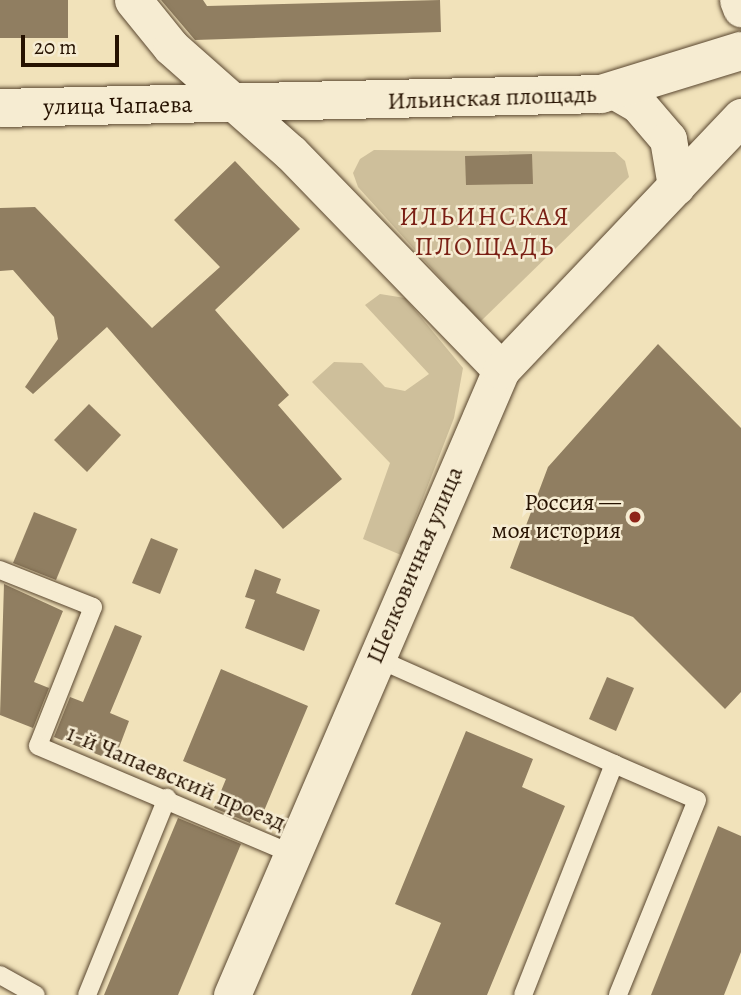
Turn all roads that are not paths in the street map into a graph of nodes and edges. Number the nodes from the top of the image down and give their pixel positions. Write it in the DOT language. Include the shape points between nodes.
graph roads {
  1 [pos="133,0"];
  2 [pos="738,0"];
  3 [pos="741,8"];
  4 [pos="741,51"];
  5 [pos="617,92"];
  6 [pos="237,104"];
  7 [pos="0,108"];
  8 [pos="741,117"];
  9 [pos="676,186"];
  10 [pos="500,370"];
  11 [pos="0,570"];
  12 [pos="376,658"];
  13 [pos="614,765"];
  14 [pos="167,798"];
  15 [pos="293,854"];
  16 [pos="0,975"];
  17 [pos="36,995"];
  18 [pos="87,995"];
  19 [pos="232,995"];
  20 [pos="523,995"];
  21 [pos="618,995"];
  1 -- 6 [label="street" via="172,47"];
  2 -- 3 [label="street"];
  4 -- 5 [label="street, Ильинская площадь"];
  5 -- 6 [label="street, Ильинская площадь"];
  5 -- 9 [label="street" via="638,104 668,139"];
  6 -- 7 [label="street, улица Чапаева"];
  6 -- 10 [label="street"];
  8 -- 9 [label="street, Шелковичная улица"];
  9 -- 10 [label="street, Шелковичная улица"];
  10 -- 12 [label="street, Шелковичная улица"];
  11 -- 14 [label="lane, 1-й Чапаевский проезд" via="93,607 38,746"];
  12 -- 13 [label="lane"];
  12 -- 15 [label="street, Шелковичная улица"];
  13 -- 20 [label="lane"];
  13 -- 21 [label="lane" via="697,800"];
  14 -- 15 [label="lane, 1-й Чапаевский проезд"];
  14 -- 18 [label="lane"];
  15 -- 19 [label="street, Шелковичная улица"];
  16 -- 17 [label="lane"];
}
